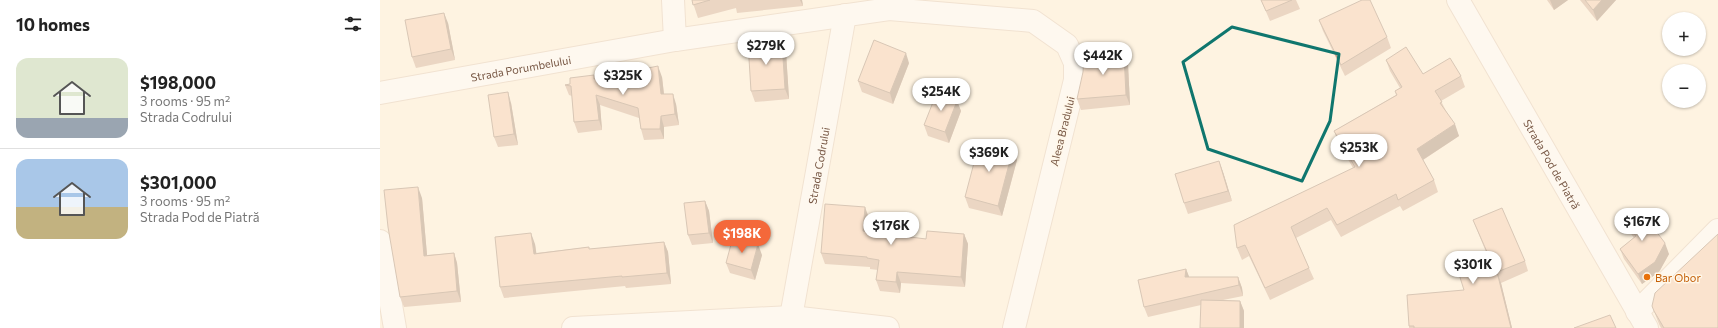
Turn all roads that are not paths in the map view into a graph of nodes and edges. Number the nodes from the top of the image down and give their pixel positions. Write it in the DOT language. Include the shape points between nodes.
graph roads {
  1 [pos="673,0"];
  2 [pos="1466,3"];
  3 [pos="890,5"];
  4 [pos="845,15"];
  5 [pos="674,40"];
  6 [pos="380,93"];
  7 [pos="1718,230"];
  8 [pos="380,241"];
  9 [pos="792,317"];
  10 [pos="1642,320"];
  11 [pos="395,328"];
  12 [pos="573,328"];
  13 [pos="888,328"];
  14 [pos="1014,328"];
  1 -- 5 [label="street"];
  2 -- 10 [label="street, Strada Pod de Piatră"];
  3 -- 4 [label="street, Strada Porumbelului"];
  3 -- 14 [label="street, Aleea Bradului" via="1033,22 1067,45 1075,63 1075,80"];
  4 -- 5 [label="street, Strada Porumbelului"];
  4 -- 9 [label="street, Strada Codrului"];
  5 -- 6 [label="street, Strada Porumbelului"];
  7 -- 10 [label="street"];
  8 -- 11 [label="street"];
  9 -- 12 [label="street"];
  9 -- 13 [label="street"];
}
